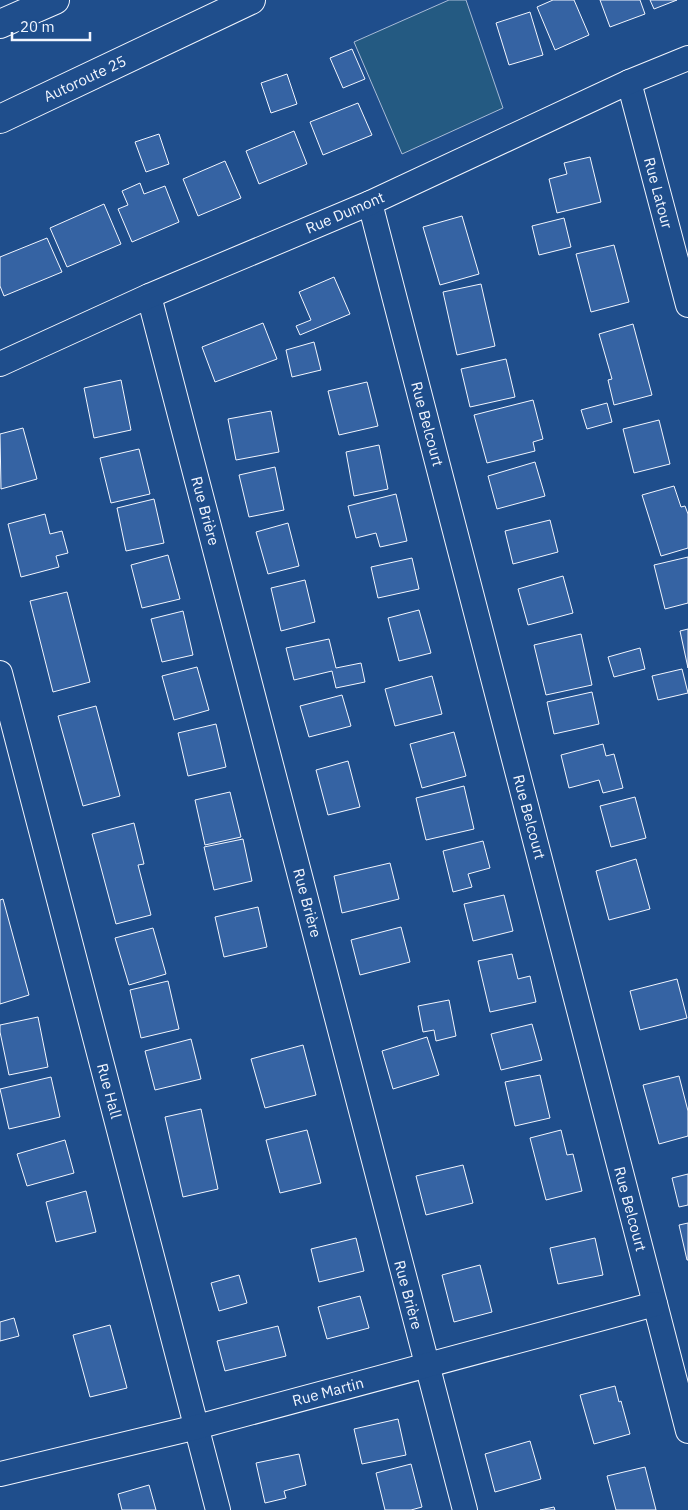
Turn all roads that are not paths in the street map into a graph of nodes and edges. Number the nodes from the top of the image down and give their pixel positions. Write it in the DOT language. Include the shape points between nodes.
graph roads {
  1 [pos="54,0"];
  2 [pos="251,0"];
  3 [pos="0,24"];
  4 [pos="688,58"];
  5 [pos="629,82"];
  6 [pos="0,119"];
  7 [pos="370,202"];
  8 [pos="149,296"];
  9 [pos="688,305"];
  10 [pos="0,364"];
  11 [pos="0,673"];
  12 [pos="655,1304"];
  13 [pos="427,1366"];
  14 [pos="197,1427"];
  15 [pos="688,1430"];
  16 [pos="0,1474"];
  17 [pos="218,1510"];
  18 [pos="465,1510"];
  1 -- 3 [label="highway"];
  2 -- 6 [label="highway, Autoroute 25"];
  4 -- 5 [label="street, Rue Dumont"];
  5 -- 7 [label="street, Rue Dumont"];
  5 -- 9 [label="street, Rue Latour"];
  7 -- 8 [label="street, Rue Dumont"];
  7 -- 12 [label="street, Rue Belcourt"];
  8 -- 10 [label="street, Rue Dumont"];
  8 -- 13 [label="street, Rue Brière"];
  11 -- 14 [label="street, Rue Hall"];
  12 -- 13 [label="street, Rue Martin"];
  12 -- 15 [label="street, Rue Belcourt"];
  13 -- 14 [label="street, Rue Martin"];
  13 -- 18 [label="street, Rue Brière"];
  14 -- 16 [label="street, Rue Martin"];
  14 -- 17 [label="street, Rue Hall"];
}
